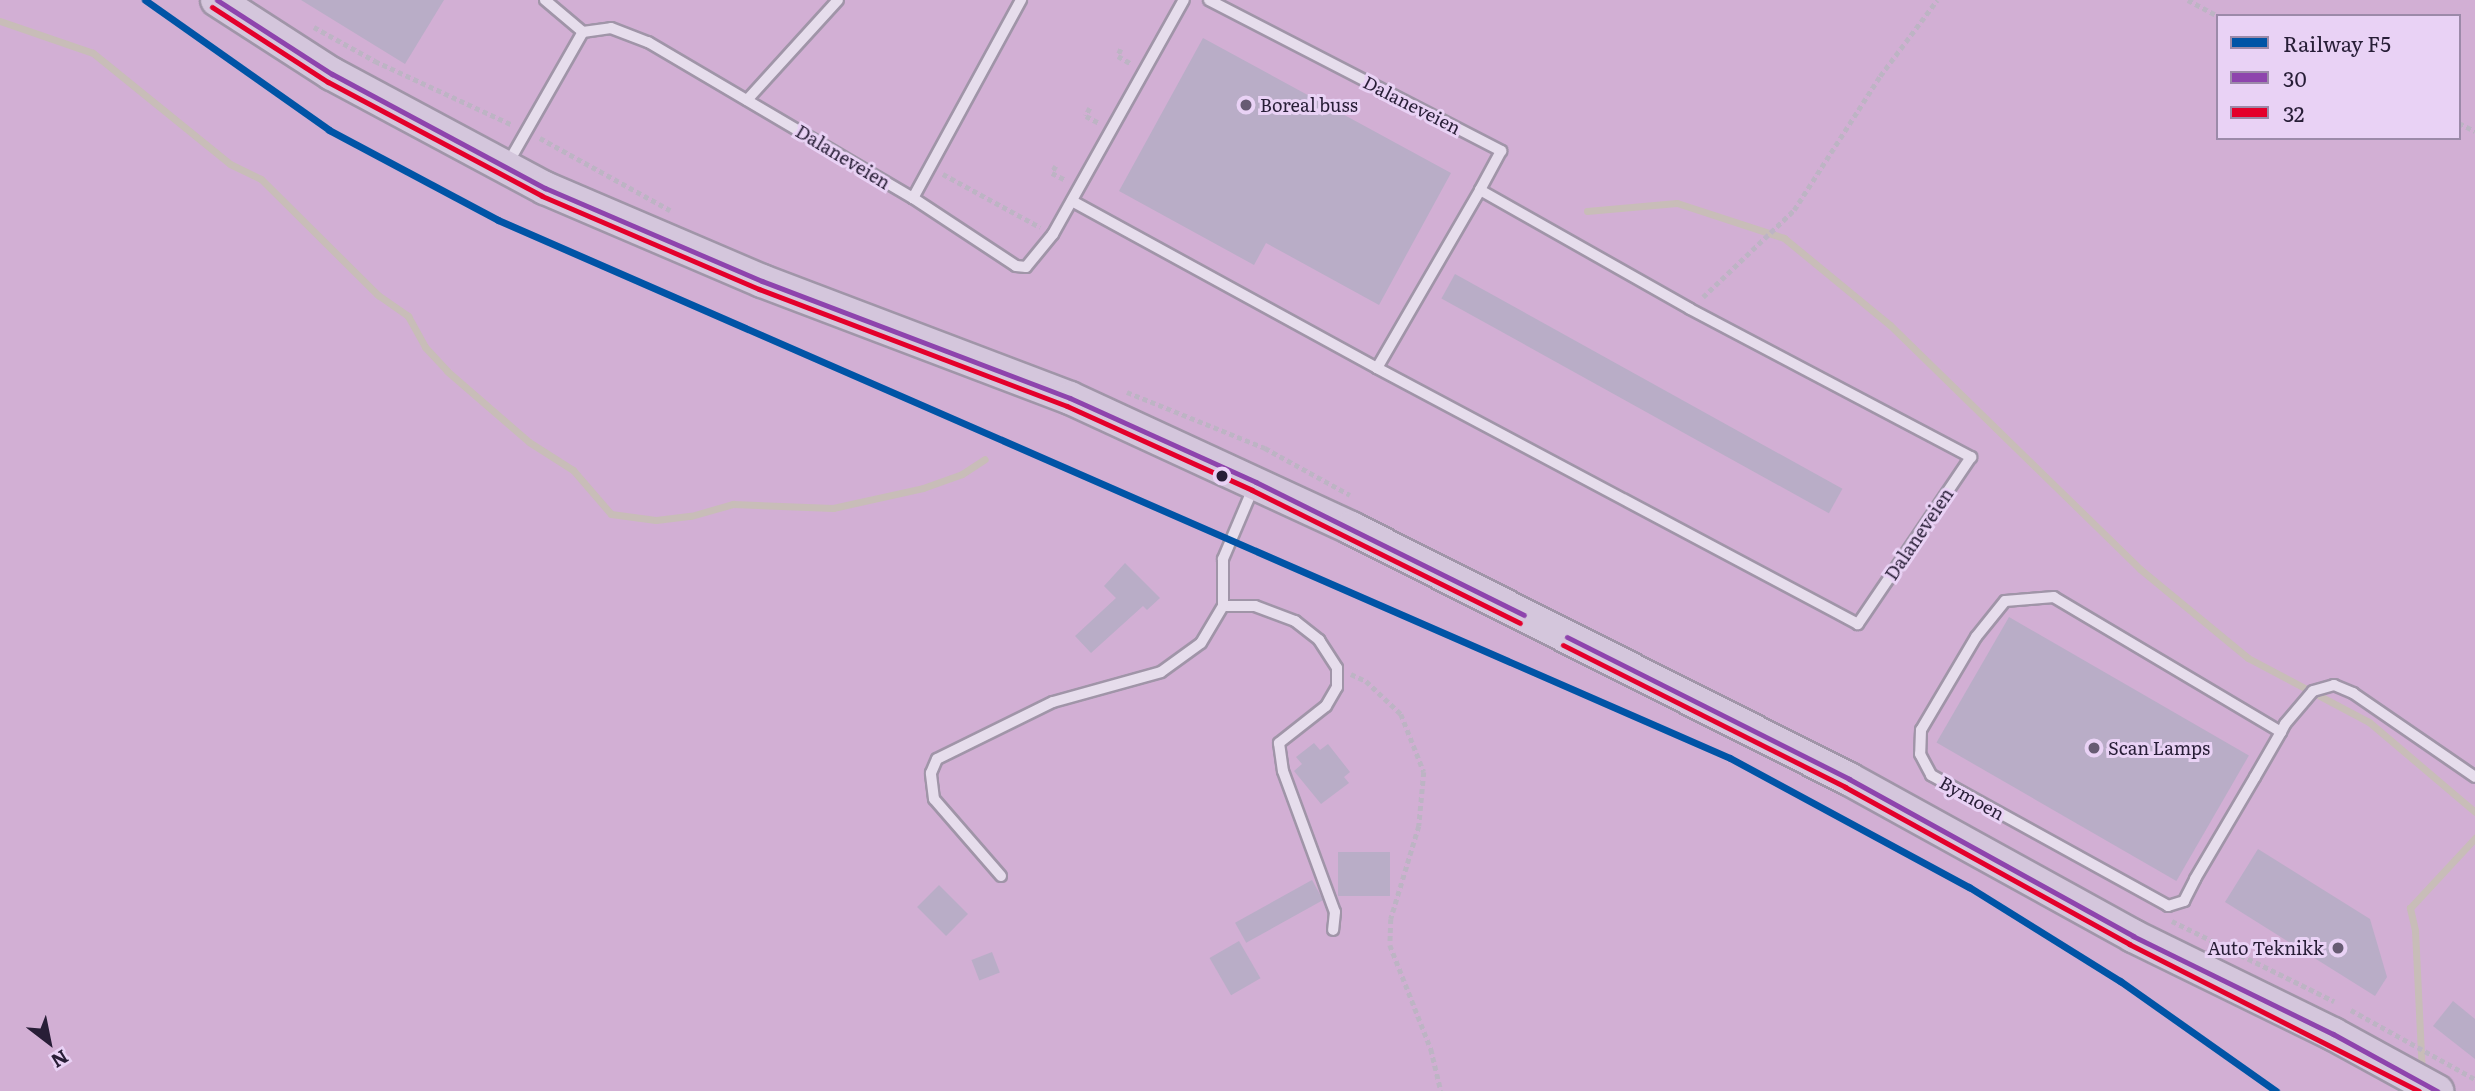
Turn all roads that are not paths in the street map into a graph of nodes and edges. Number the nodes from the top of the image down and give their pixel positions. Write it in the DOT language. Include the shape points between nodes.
graph roads {
  1 [pos="217,0"];
  2 [pos="545,0"];
  3 [pos="838,0"];
  4 [pos="1021,0"];
  5 [pos="1184,0"];
  6 [pos="1209,0"];
  7 [pos="583,32"];
  8 [pos="747,100"];
  9 [pos="505,168"];
  10 [pos="1480,190"];
  11 [pos="913,198"];
  12 [pos="1072,201"];
  13 [pos="1377,368"];
  14 [pos="1256,482"];
  15 [pos="1223,606"];
  16 [pos="2281,732"];
  17 [pos="2475,777"];
  18 [pos="1001,876"];
  19 [pos="1333,930"];
  20 [pos="2437,1091"];
  1 -- 9 [label="highway" via="332,74"];
  2 -- 7 [label="lane"];
  3 -- 8 [label="lane"];
  4 -- 11 [label="lane"];
  5 -- 12 [label="lane, Dalaneveien"];
  6 -- 10 [label="lane, Dalaneveien" via="1502,151"];
  7 -- 8 [label="lane, Dalaneveien" via="611,28 648,42"];
  7 -- 9 [label="lane"];
  8 -- 11 [label="lane, Dalaneveien"];
  9 -- 14 [label="highway" via="676,246 1070,398"];
  10 -- 13 [label="lane, Dalaneveien"];
  10 -- 13 [label="lane, Dalaneveien" via="1690,309 1971,457 1858,624"];
  11 -- 12 [label="lane, Dalaneveien" via="1016,265 1026,267 1037,258"];
  12 -- 13 [label="lane, Dalaneveien"];
  14 -- 15 [label="lane" via="1223,559"];
  14 -- 20 [label="highway" via="1849,779 2133,936 2333,1034"];
  15 -- 18 [label="lane" via="1201,643 1161,672 1053,702 945,753 931,774 931,792"];
  15 -- 19 [label="lane" via="1255,606 1295,621 1319,640 1337,668 1336,687 1326,706 1279,743 1283,771 1335,912"];
  16 -- 16 [label="lane, Bymoen" via="2053,597 2005,601 1976,637 1921,730 1920,754 1931,775 2168,906 2184,901"];
  16 -- 17 [label="lane, Bymoen" via="2306,696 2334,685 2380,710"];
}
